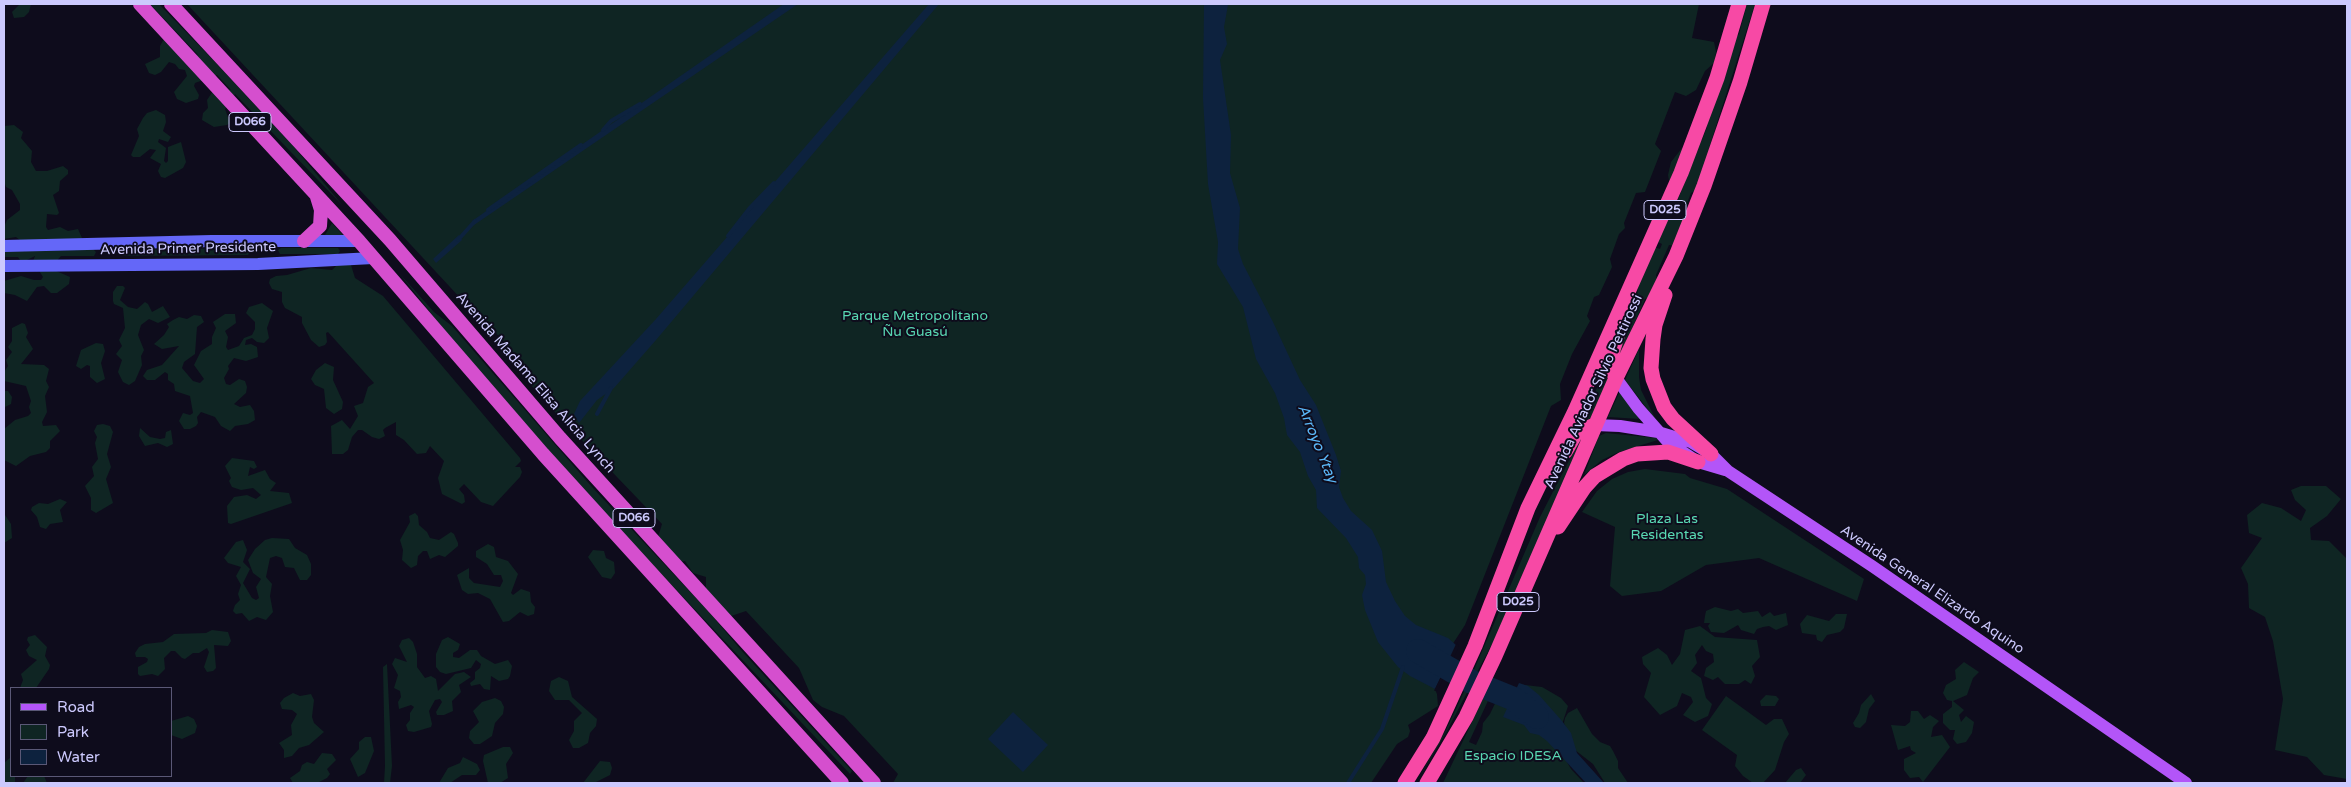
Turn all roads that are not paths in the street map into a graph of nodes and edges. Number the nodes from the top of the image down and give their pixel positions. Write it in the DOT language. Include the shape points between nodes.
graph roads {
  1 [pos="140,4"];
  2 [pos="171,4"];
  3 [pos="1739,4"];
  4 [pos="1763,4"];
  5 [pos="1681,173"];
  6 [pos="316,194"];
  7 [pos="304,241"];
  8 [pos="360,241"];
  9 [pos="4,246"];
  10 [pos="1676,256"];
  11 [pos="373,258"];
  12 [pos="4,266"];
  13 [pos="458,320"];
  14 [pos="1616,378"];
  15 [pos="1595,425"];
  16 [pos="1658,432"];
  17 [pos="1705,458"];
  18 [pos="1517,538"];
  19 [pos="1541,548"];
  20 [pos="1433,738"];
  21 [pos="1438,765"];
  22 [pos="875,782"];
  23 [pos="842,783"];
  24 [pos="1394,783"];
  25 [pos="1405,783"];
  26 [pos="1427,783"];
  27 [pos="1433,783"];
  28 [pos="2186,783"];
  1 -- 6 [label="highway, D066"];
  2 -- 13 [label="highway, Avenida Madame Elisa Alicia Lynch / D066" via="390,240"];
  3 -- 5 [label="highway, Avenida Aviador Silvio Pettirossi / D025" via="1717,78"];
  4 -- 10 [label="highway, Avenida Aviador Silvio Pettirossi / D025" via="1721,138"];
  5 -- 14 [label="highway" via="1672,207 1615,342 1611,362"];
  5 -- 18 [label="highway, Avenida Aviador Silvio Pettirossi / D025"];
  6 -- 7 [label="highway" via="321,210 320,226"];
  6 -- 8 [label="highway, D066"];
  7 -- 8 [label="main road, Avenida Primer Presidente"];
  7 -- 9 [label="main road, Avenida Primer Presidente"];
  8 -- 11 [label="highway, D066"];
  8 -- 13 [label="highway" via="379,242 384,246 435,307"];
  10 -- 14 [label="highway, Avenida Aviador Silvio Pettirossi / D025"];
  10 -- 17 [label="highway" via="1655,325 1652,373 1664,406"];
  11 -- 12 [label="main road, Avenida Primer Presidente" via="258,264"];
  11 -- 23 [label="highway, D066" via="543,454"];
  13 -- 22 [label="highway, Avenida Madame Elisa Alicia Lynch / D066" via="560,438"];
  14 -- 15 [label="highway, Avenida Aviador Silvio Pettirossi / D025"];
  14 -- 16 [label="main road"];
  15 -- 16 [label="main road"];
  15 -- 18 [label="highway" via="1576,434 1571,441"];
  15 -- 19 [label="highway, Avenida Aviador Silvio Pettirossi / D025"];
  16 -- 17 [label="main road" via="1680,451"];
  17 -- 19 [label="highway" via="1654,452 1637,454 1608,466 1584,488"];
  17 -- 28 [label="main road, Avenida General Elizardo Aquino" via="1879,571"];
  18 -- 20 [label="highway, Avenida Aviador Silvio Pettirossi / D025" via="1475,646"];
  19 -- 21 [label="highway, Avenida Aviador Silvio Pettirossi / D025" via="1495,656 1466,717"];
  20 -- 24 [label="highway" via="1412,758"];
  20 -- 25 [label="highway, Avenida Aviador Silvio Pettirossi / D025"];
  21 -- 26 [label="highway, Avenida Aviador Silvio Pettirossi / D025"];
  21 -- 27 [label="highway"];
}
